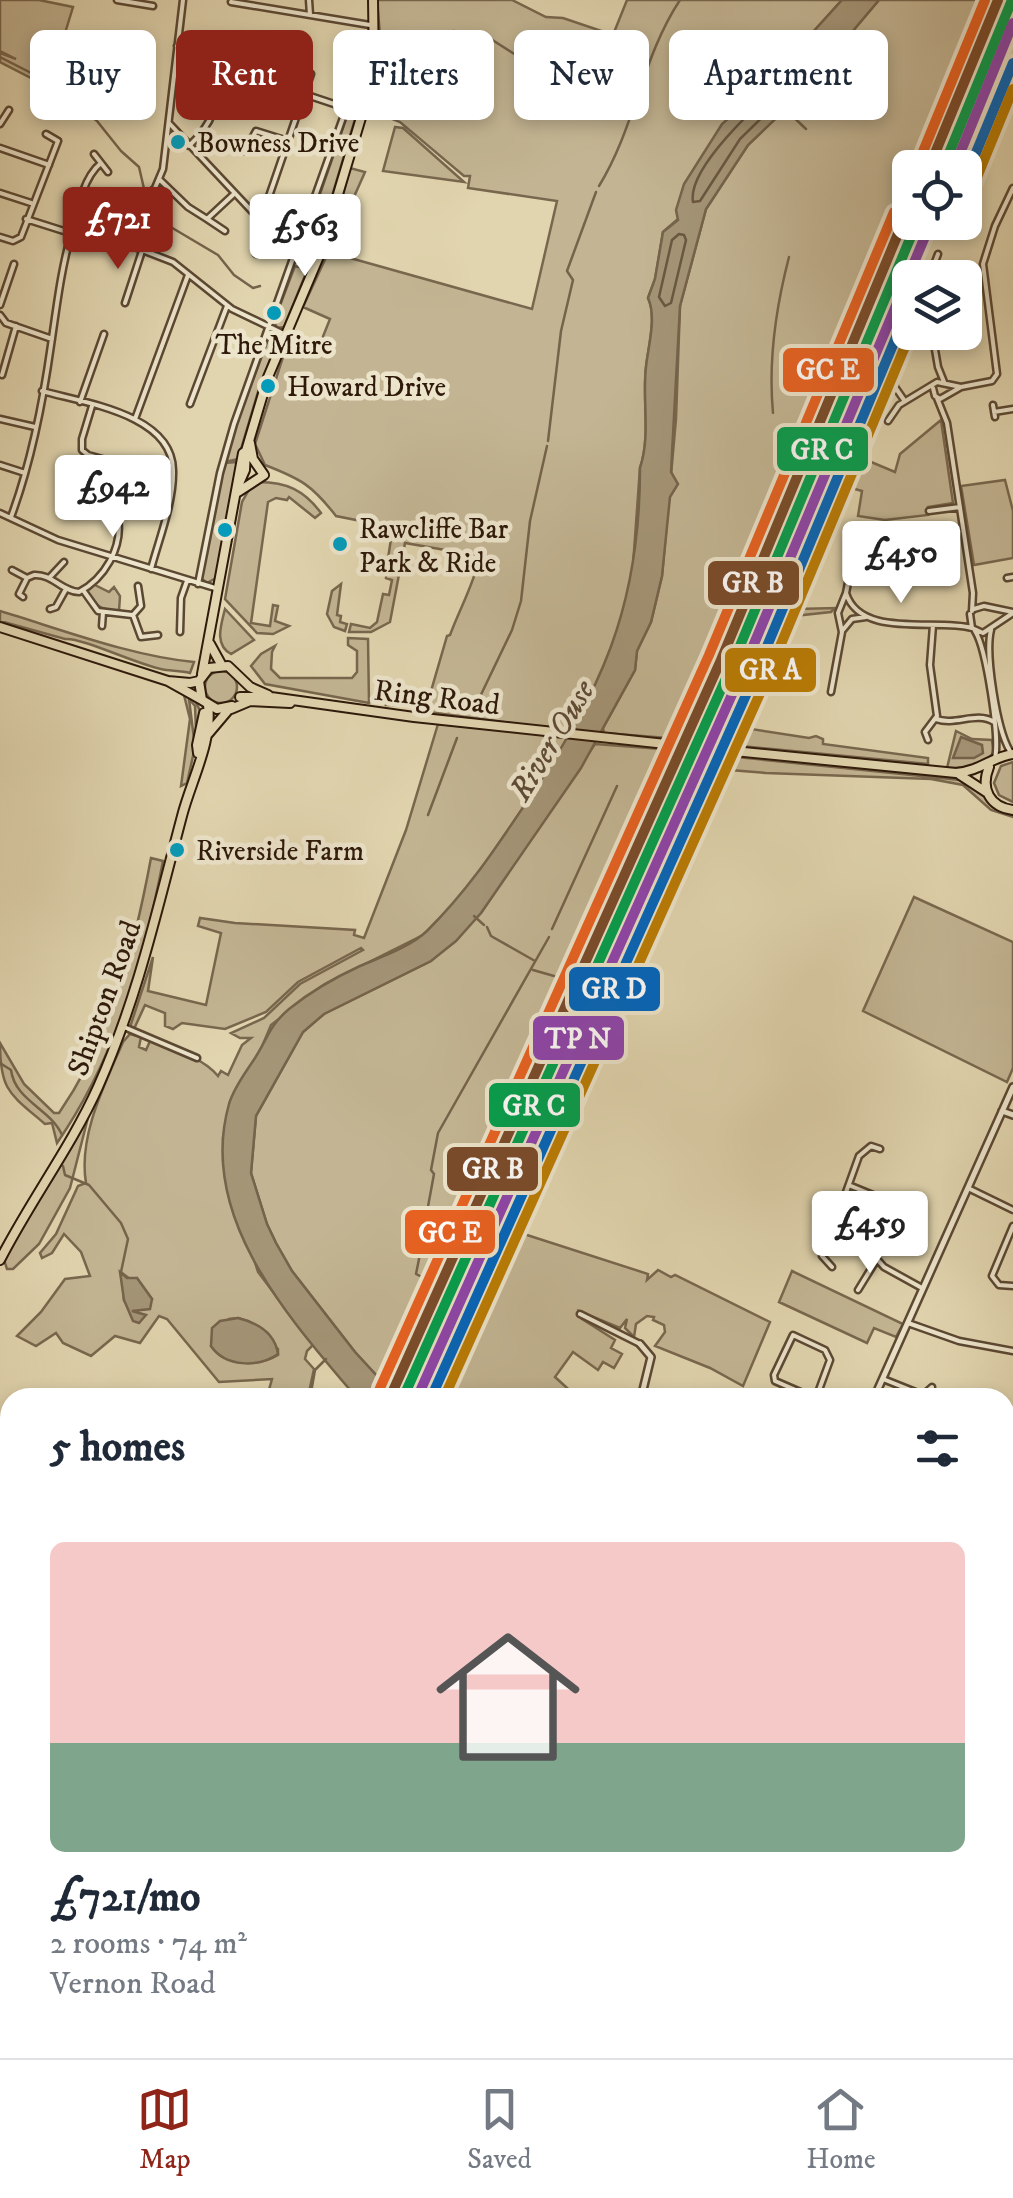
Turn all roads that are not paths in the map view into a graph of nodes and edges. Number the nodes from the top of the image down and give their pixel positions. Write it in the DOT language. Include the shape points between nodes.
graph roads {
  1 [pos="116,0"];
  2 [pos="183,0"];
  3 [pos="309,0"];
  4 [pos="373,0"];
  5 [pos="232,2"];
  6 [pos="150,7"];
  7 [pos="310,15"];
  8 [pos="375,26"];
  9 [pos="179,30"];
  10 [pos="375,30"];
  11 [pos="176,55"];
  12 [pos="5,112"];
  13 [pos="212,120"];
  14 [pos="295,120"];
  15 [pos="342,120"];
  16 [pos="360,120"];
  17 [pos="168,123"];
  18 [pos="0,124"];
  19 [pos="46,134"];
  20 [pos="167,138"];
  21 [pos="184,140"];
  22 [pos="288,141"];
  23 [pos="190,146"];
  24 [pos="0,148"];
  25 [pos="249,151"];
  26 [pos="94,154"];
  27 [pos="102,163"];
  28 [pos="49,165"];
  29 [pos="108,172"];
  30 [pos="160,180"];
  31 [pos="1013,188"];
  32 [pos="0,193"];
  33 [pos="235,193"];
  34 [pos="31,203"];
  35 [pos="1007,204"];
  36 [pos="1013,208"];
  37 [pos="258,218"];
  38 [pos="26,219"];
  39 [pos="207,220"];
  40 [pos="79,227"];
  41 [pos="72,231"];
  42 [pos="225,231"];
  43 [pos="0,236"];
  44 [pos="275,236"];
  45 [pos="118,242"];
  46 [pos="142,251"];
  47 [pos="256,254"];
  48 [pos="292,254"];
  49 [pos="938,254"];
  50 [pos="936,260"];
  51 [pos="14,264"];
  52 [pos="188,275"];
  53 [pos="0,304"];
  54 [pos="126,304"];
  55 [pos="227,306"];
  56 [pos="0,315"];
  57 [pos="16,326"];
  58 [pos="270,327"];
  59 [pos="104,334"];
  60 [pos="286,335"];
  61 [pos="52,338"];
  62 [pos="935,350"];
  63 [pos="938,366"];
  64 [pos="3,375"];
  65 [pos="894,377"];
  66 [pos="946,383"];
  67 [pos="934,385"];
  68 [pos="961,386"];
  69 [pos="42,391"];
  70 [pos="922,394"];
  71 [pos="948,395"];
  72 [pos="936,397"];
  73 [pos="904,400"];
  74 [pos="80,402"];
  75 [pos="190,404"];
  76 [pos="92,406"];
  77 [pos="993,406"];
  78 [pos="1013,409"];
  79 [pos="944,414"];
  80 [pos="0,419"];
  81 [pos="135,419"];
  82 [pos="888,421"];
  83 [pos="35,427"];
  84 [pos="250,438"];
  85 [pos="0,465"];
  86 [pos="127,466"];
  87 [pos="25,473"];
  88 [pos="237,490"];
  89 [pos="64,496"];
  90 [pos="960,506"];
  91 [pos="929,510"];
  92 [pos="0,514"];
  93 [pos="11,517"];
  94 [pos="858,533"];
  95 [pos="854,551"];
  96 [pos="878,554"];
  97 [pos="110,557"];
  98 [pos="64,562"];
  99 [pos="12,570"];
  100 [pos="151,570"];
  101 [pos="50,577"];
  102 [pos="27,578"];
  103 [pos="187,581"];
  104 [pos="198,584"];
  105 [pos="138,586"];
  106 [pos="66,589"];
  107 [pos="220,589"];
  108 [pos="83,590"];
  109 [pos="846,593"];
  110 [pos="974,593"];
  111 [pos="10,594"];
  112 [pos="984,606"];
  113 [pos="841,607"];
  114 [pos="852,608"];
  115 [pos="990,609"];
  116 [pos="62,611"];
  117 [pos="103,612"];
  118 [pos="971,612"];
  119 [pos="1013,612"];
  120 [pos="133,616"];
  121 [pos="866,617"];
  122 [pos="839,619"];
  123 [pos="850,621"];
  124 [pos="956,624"];
  125 [pos="933,625"];
  126 [pos="102,626"];
  127 [pos="0,627"];
  128 [pos="177,628"];
  129 [pos="992,628"];
  130 [pos="973,630"];
  131 [pos="842,632"];
  132 [pos="158,635"];
  133 [pos="210,644"];
  134 [pos="222,664"];
  135 [pos="202,675"];
  136 [pos="154,676"];
  137 [pos="241,678"];
  138 [pos="168,680"];
  139 [pos="831,692"];
  140 [pos="271,697"];
  141 [pos="240,698"];
  142 [pos="202,700"];
  143 [pos="295,702"];
  144 [pos="228,710"];
  145 [pos="936,719"];
  146 [pos="994,722"];
  147 [pos="208,734"];
  148 [pos="928,740"];
  149 [pos="1013,754"];
  150 [pos="199,757"];
  151 [pos="993,762"];
  152 [pos="956,774"];
  153 [pos="987,793"];
  154 [pos="1013,810"];
  155 [pos="124,1027"];
  156 [pos="198,1058"];
  157 [pos="1013,1087"];
  158 [pos="1002,1111"];
  159 [pos="1013,1115"];
  160 [pos="871,1138"];
  161 [pos="871,1146"];
  162 [pos="880,1149"];
  163 [pos="850,1186"];
  164 [pos="968,1188"];
  165 [pos="887,1202"];
  166 [pos="897,1205"];
  167 [pos="1013,1210"];
  168 [pos="1013,1226"];
  169 [pos="835,1232"];
  170 [pos="867,1248"];
  171 [pos="878,1259"];
  172 [pos="0,1260"];
  173 [pos="832,1267"];
  174 [pos="1013,1286"];
  175 [pos="923,1289"];
  176 [pos="858,1290"];
  177 [pos="580,1314"];
  178 [pos="908,1323"];
  179 [pos="640,1344"];
  180 [pos="1013,1351"];
  181 [pos="882,1378"];
  182 [pos="643,1388"];
  183 [pos="790,1388"];
  184 [pos="819,1388"];
  185 [pos="878,1388"];
  186 [pos="906,1388"];
  1 -- 6 [label="street"];
  2 -- 9 [label="street"];
  3 -- 7 [label="street"];
  4 -- 8 [label="main road"];
  5 -- 7 [label="street"];
  7 -- 8 [label="street"];
  8 -- 10 [label="main road"];
  11 -- 17 [label="street"];
  12 -- 18 [label="street"];
  13 -- 23 [label="street"];
  14 -- 22 [label="street"];
  15 -- 48 [label="street"];
  16 -- 60 [label="main road" via="320,254"];
  17 -- 20 [label="street"];
  17 -- 21 [label="street"];
  19 -- 28 [label="street" via="58,139"];
  20 -- 21 [label="street"];
  20 -- 30 [label="street"];
  21 -- 23 [label="street"];
  22 -- 25 [label="street" via="256,131"];
  22 -- 37 [label="street"];
  23 -- 33 [label="street"];
  24 -- 28 [label="street"];
  26 -- 27 [label="street"];
  27 -- 29 [label="street"];
  27 -- 40 [label="street" via="90,176"];
  28 -- 34 [label="street"];
  30 -- 39 [label="street"];
  30 -- 45 [label="street" via="133,209"];
  31 -- 35 [label="street"];
  32 -- 34 [label="street"];
  33 -- 37 [label="street"];
  33 -- 39 [label="street"];
  34 -- 38 [label="street"];
  35 -- 36 [label="street"];
  35 -- 68 [label="street" via="982,273 998,370 992,381"];
  37 -- 44 [label="street"];
  38 -- 41 [label="street"];
  38 -- 43 [label="street" via="19,240"];
  39 -- 42 [label="street"];
  40 -- 41 [label="street"];
  40 -- 45 [label="street"];
  41 -- 61 [label="street"];
  44 -- 47 [label="street"];
  44 -- 48 [label="street"];
  45 -- 46 [label="street"];
  46 -- 52 [label="street"];
  46 -- 54 [label="street"];
  48 -- 58 [label="street"];
  49 -- 50 [label="street"];
  51 -- 53 [label="street"];
  52 -- 55 [label="street"];
  52 -- 81 [label="street"];
  55 -- 58 [label="street"];
  55 -- 75 [label="street"];
  56 -- 57 [label="street"];
  57 -- 61 [label="street"];
  57 -- 64 [label="street"];
  58 -- 60 [label="street"];
  58 -- 104 [label="street" via="220,473"];
  59 -- 74 [label="street"];
  60 -- 84 [label="main road"];
  61 -- 69 [label="street"];
  62 -- 63 [label="street"];
  63 -- 66 [label="street"];
  63 -- 67 [label="street"];
  65 -- 73 [label="street"];
  66 -- 67 [label="street"];
  66 -- 68 [label="street"];
  66 -- 71 [label="street"];
  67 -- 70 [label="street"];
  67 -- 72 [label="street"];
  68 -- 71 [label="street"];
  69 -- 74 [label="street"];
  69 -- 83 [label="street"];
  70 -- 72 [label="street"];
  70 -- 73 [label="street"];
  71 -- 72 [label="street"];
  71 -- 79 [label="street"];
  72 -- 79 [label="street"];
  73 -- 82 [label="street"];
  74 -- 76 [label="street"];
  76 -- 81 [label="street"];
  76 -- 86 [label="street" via="82,450"];
  77 -- 78 [label="street" via="995,415"];
  79 -- 90 [label="street"];
  80 -- 83 [label="street"];
  81 -- 100 [label="street" via="161,437 174,466"];
  83 -- 87 [label="street"];
  84 -- 88 [label="main road"];
  84 -- 88 [label="main road" via="264,475"];
  85 -- 87 [label="street"];
  87 -- 93 [label="street"];
  88 -- 107 [label="main road"];
  89 -- 97 [label="street" via="115,514 120,524"];
  90 -- 91 [label="street"];
  90 -- 110 [label="street"];
  92 -- 93 [label="street"];
  93 -- 97 [label="street"];
  94 -- 95 [label="street"];
  95 -- 96 [label="street"];
  95 -- 109 [label="street"];
  97 -- 100 [label="street"];
  97 -- 108 [label="street" via="104,574"];
  98 -- 101 [label="street"];
  99 -- 102 [label="street"];
  100 -- 103 [label="street"];
  101 -- 102 [label="street"];
  101 -- 106 [label="street"];
  102 -- 111 [label="street" via="21,596"];
  103 -- 104 [label="street"];
  103 -- 128 [label="street"];
  104 -- 107 [label="street"];
  105 -- 120 [label="street" via="141,606"];
  106 -- 108 [label="street"];
  106 -- 116 [label="street" via="53,608"];
  107 -- 133 [label="main road"];
  108 -- 117 [label="street"];
  109 -- 113 [label="street"];
  109 -- 114 [label="street"];
  110 -- 112 [label="street"];
  110 -- 118 [label="street"];
  112 -- 115 [label="street"];
  112 -- 118 [label="street"];
  113 -- 114 [label="street"];
  113 -- 122 [label="street"];
  114 -- 121 [label="street"];
  114 -- 123 [label="street"];
  115 -- 119 [label="street"];
  115 -- 129 [label="street"];
  117 -- 120 [label="street"];
  117 -- 126 [label="street"];
  118 -- 124 [label="street"];
  118 -- 130 [label="street"];
  119 -- 129 [label="street"];
  120 -- 132 [label="street" via="139,636"];
  121 -- 123 [label="street"];
  121 -- 125 [label="street"];
  122 -- 123 [label="street"];
  122 -- 131 [label="street"];
  123 -- 131 [label="street"];
  124 -- 125 [label="street"];
  124 -- 130 [label="street"];
  125 -- 145 [label="street"];
  127 -- 136 [label="main road"];
  129 -- 130 [label="street"];
  129 -- 149 [label="street" via="988,652 1001,729"];
  130 -- 146 [label="street"];
  131 -- 139 [label="street"];
  133 -- 134 [label="main road"];
  133 -- 135 [label="main road"];
  134 -- 135 [label="main road"];
  134 -- 137 [label="main road"];
  135 -- 136 [label="main road"];
  135 -- 138 [label="main road" via="190,683"];
  135 -- 142 [label="main road"];
  136 -- 138 [label="main road"];
  137 -- 140 [label="main road, Ring Road"];
  137 -- 141 [label="main road"];
  138 -- 142 [label="main road"];
  140 -- 141 [label="main road, Ring Road"];
  140 -- 143 [label="main road, Ring Road"];
  141 -- 144 [label="main road"];
  142 -- 144 [label="main road"];
  142 -- 147 [label="main road, Shipton Road"];
  142 -- 150 [label="main road"];
  143 -- 144 [label="main road" via="245,702"];
  143 -- 152 [label="main road, Ring Road, bridge"];
  144 -- 147 [label="main road, Shipton Road"];
  145 -- 146 [label="street"];
  145 -- 148 [label="street" via="925,732"];
  146 -- 151 [label="street"];
  147 -- 150 [label="main road, Shipton Road"];
  149 -- 151 [label="main road, Ring Road"];
  150 -- 155 [label="main road, Shipton Road"];
  151 -- 152 [label="main road, Ring Road"];
  151 -- 153 [label="main road"];
  152 -- 153 [label="main road, Ring Road"];
  153 -- 154 [label="main road, Ring Road"];
  155 -- 156 [label="street"];
  155 -- 172 [label="main road, Shipton Road" via="96,1092"];
  157 -- 158 [label="street"];
  158 -- 159 [label="street"];
  158 -- 164 [label="street"];
  160 -- 161 [label="street"];
  161 -- 162 [label="street"];
  161 -- 163 [label="street" via="859,1156"];
  163 -- 165 [label="street"];
  163 -- 169 [label="street"];
  164 -- 167 [label="street"];
  164 -- 175 [label="street"];
  165 -- 166 [label="street"];
  165 -- 170 [label="street"];
  168 -- 174 [label="street" via="992,1276 999,1285"];
  169 -- 170 [label="street"];
  169 -- 173 [label="street" via="822,1256"];
  170 -- 171 [label="street"];
  171 -- 175 [label="street"];
  171 -- 176 [label="street"];
  175 -- 178 [label="street"];
  177 -- 179 [label="street"];
  178 -- 180 [label="street"];
  178 -- 181 [label="street"];
  179 -- 182 [label="street" via="651,1357"];
  181 -- 185 [label="street"];
  181 -- 186 [label="street"];
  183 -- 184 [label="street" via="774,1375 793,1331 830,1360"];
}
